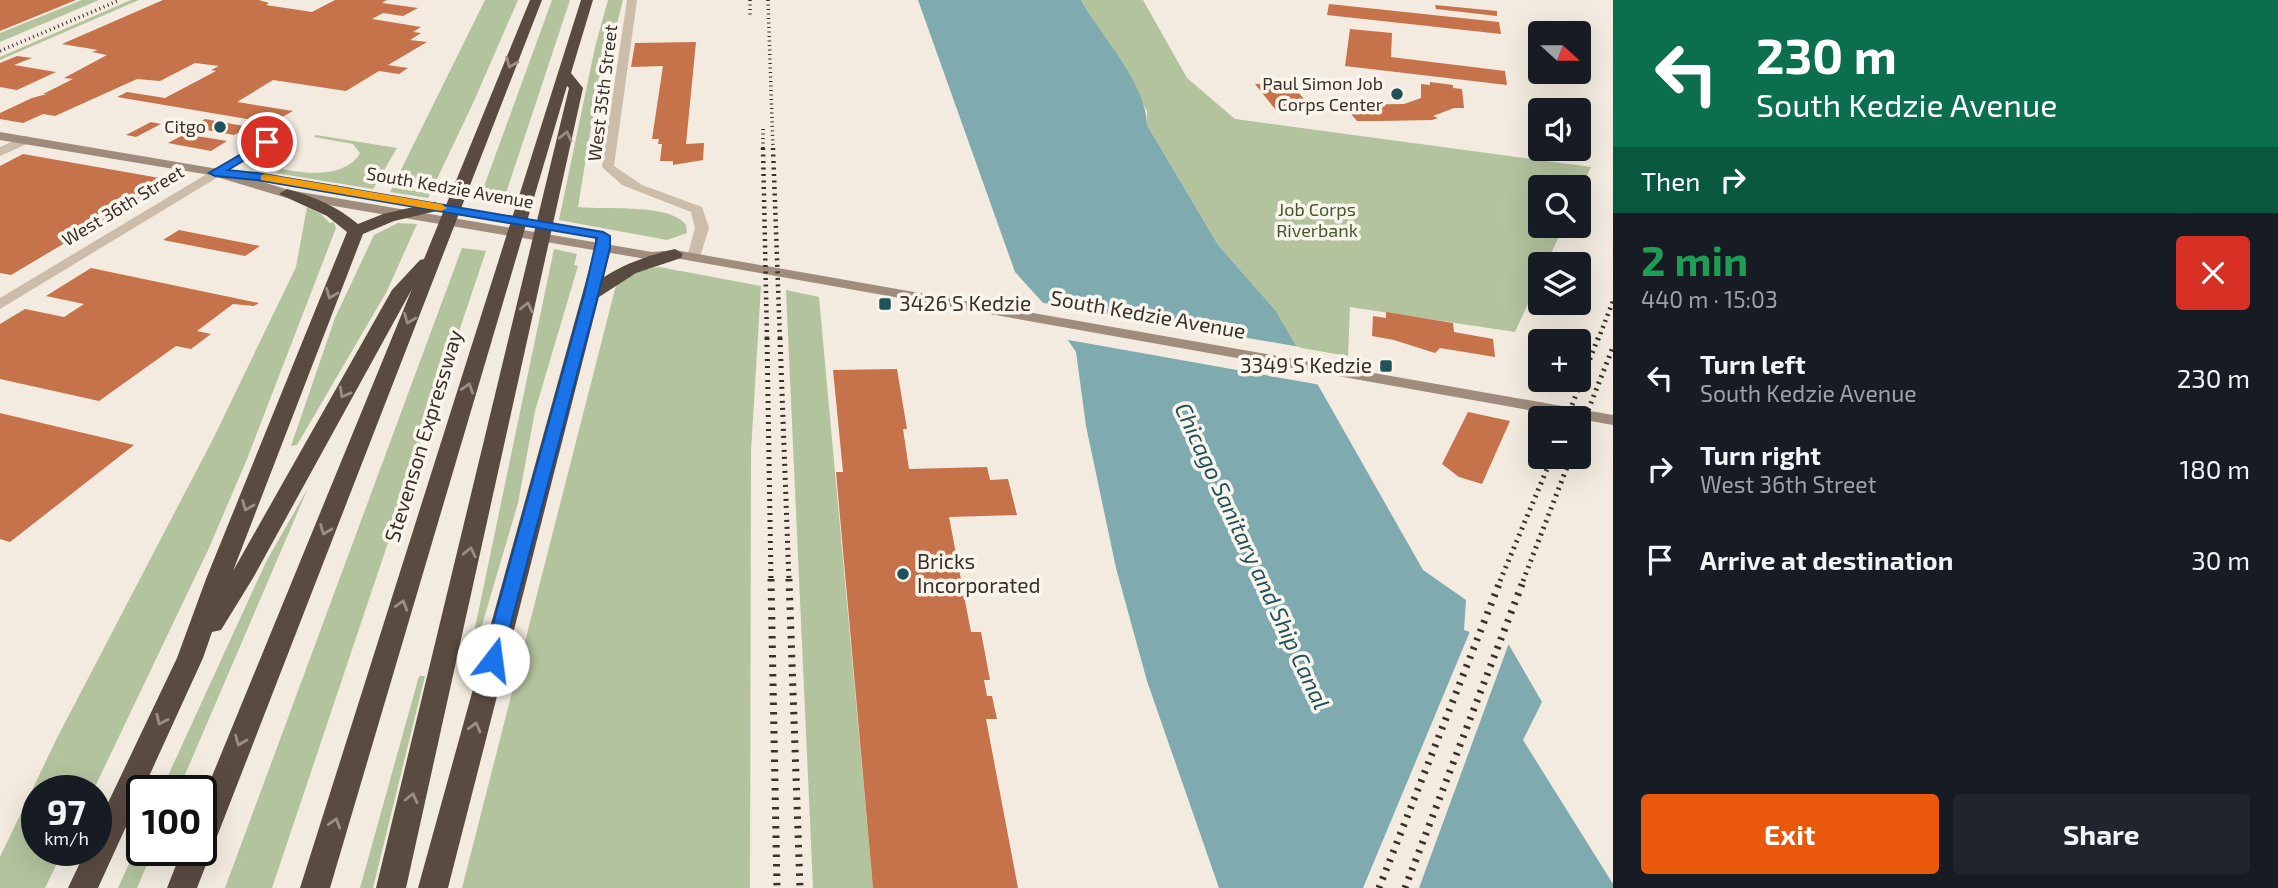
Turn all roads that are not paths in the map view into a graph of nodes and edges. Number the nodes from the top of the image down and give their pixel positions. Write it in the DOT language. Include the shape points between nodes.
graph roads {
  1 [pos="536,0"];
  2 [pos="587,0"];
  3 [pos="632,0"];
  4 [pos="564,72"];
  5 [pos="0,136"];
  6 [pos="25,140"];
  7 [pos="267,142"];
  8 [pos="0,152"];
  9 [pos="215,173"];
  10 [pos="287,194"];
  11 [pos="435,207"];
  12 [pos="402,213"];
  13 [pos="356,231"];
  14 [pos="603,242"];
  15 [pos="436,250"];
  16 [pos="675,254"];
  17 [pos="694,257"];
  18 [pos="591,295"];
  19 [pos="0,303"];
  20 [pos="1613,420"];
  21 [pos="190,658"];
  22 [pos="217,800"];
  23 [pos="191,866"];
  24 [pos="83,888"];
  25 [pos="182,888"];
  26 [pos="315,888"];
  27 [pos="391,888"];
  28 [pos="433,888"];
  1 -- 15 [label="highway, one-way"];
  2 -- 4 [label="highway, Stevenson Expressway"];
  3 -- 17 [label="street, West 35th Street" via="608,167 627,183 696,210 703,229"];
  26 -- 4 [label="highway, Stevenson Expressway, one-way"];
  27 -- 4 [label="highway, one-way" via="576,88"];
  5 -- 6 [label="main road, South Kedzie Avenue"];
  6 -- 8 [label="street"];
  6 -- 9 [label="main road, South Kedzie Avenue"];
  7 -- 9 [label="street, West 36th Street"];
  9 -- 10 [label="main road, South Kedzie Avenue"];
  9 -- 11 [label="main road, South Kedzie Avenue"];
  9 -- 19 [label="street, West 36th Street"];
  10 -- 12 [label="main road, South Kedzie Avenue"];
  10 -- 13 [label="highway" via="321,205"];
  11 -- 12 [label="highway"];
  11 -- 14 [label="main road, South Kedzie Avenue"];
  12 -- 13 [label="highway"];
  12 -- 14 [label="main road, South Kedzie Avenue"];
  13 -- 21 [label="highway, one-way"];
  14 -- 16 [label="main road, South Kedzie Avenue" via="652,256"];
  14 -- 18 [label="highway"];
  15 -- 21 [label="highway, one-way" via="401,290 241,578"];
  15 -- 22 [label="highway, one-way"];
  16 -- 17 [label="main road, South Kedzie Avenue"];
  16 -- 18 [label="highway" via="634,265"];
  17 -- 20 [label="main road, South Kedzie Avenue"];
  28 -- 18 [label="highway, one-way"];
  21 -- 24 [label="highway, one-way"];
  23 -- 25 [label="highway"];
}
